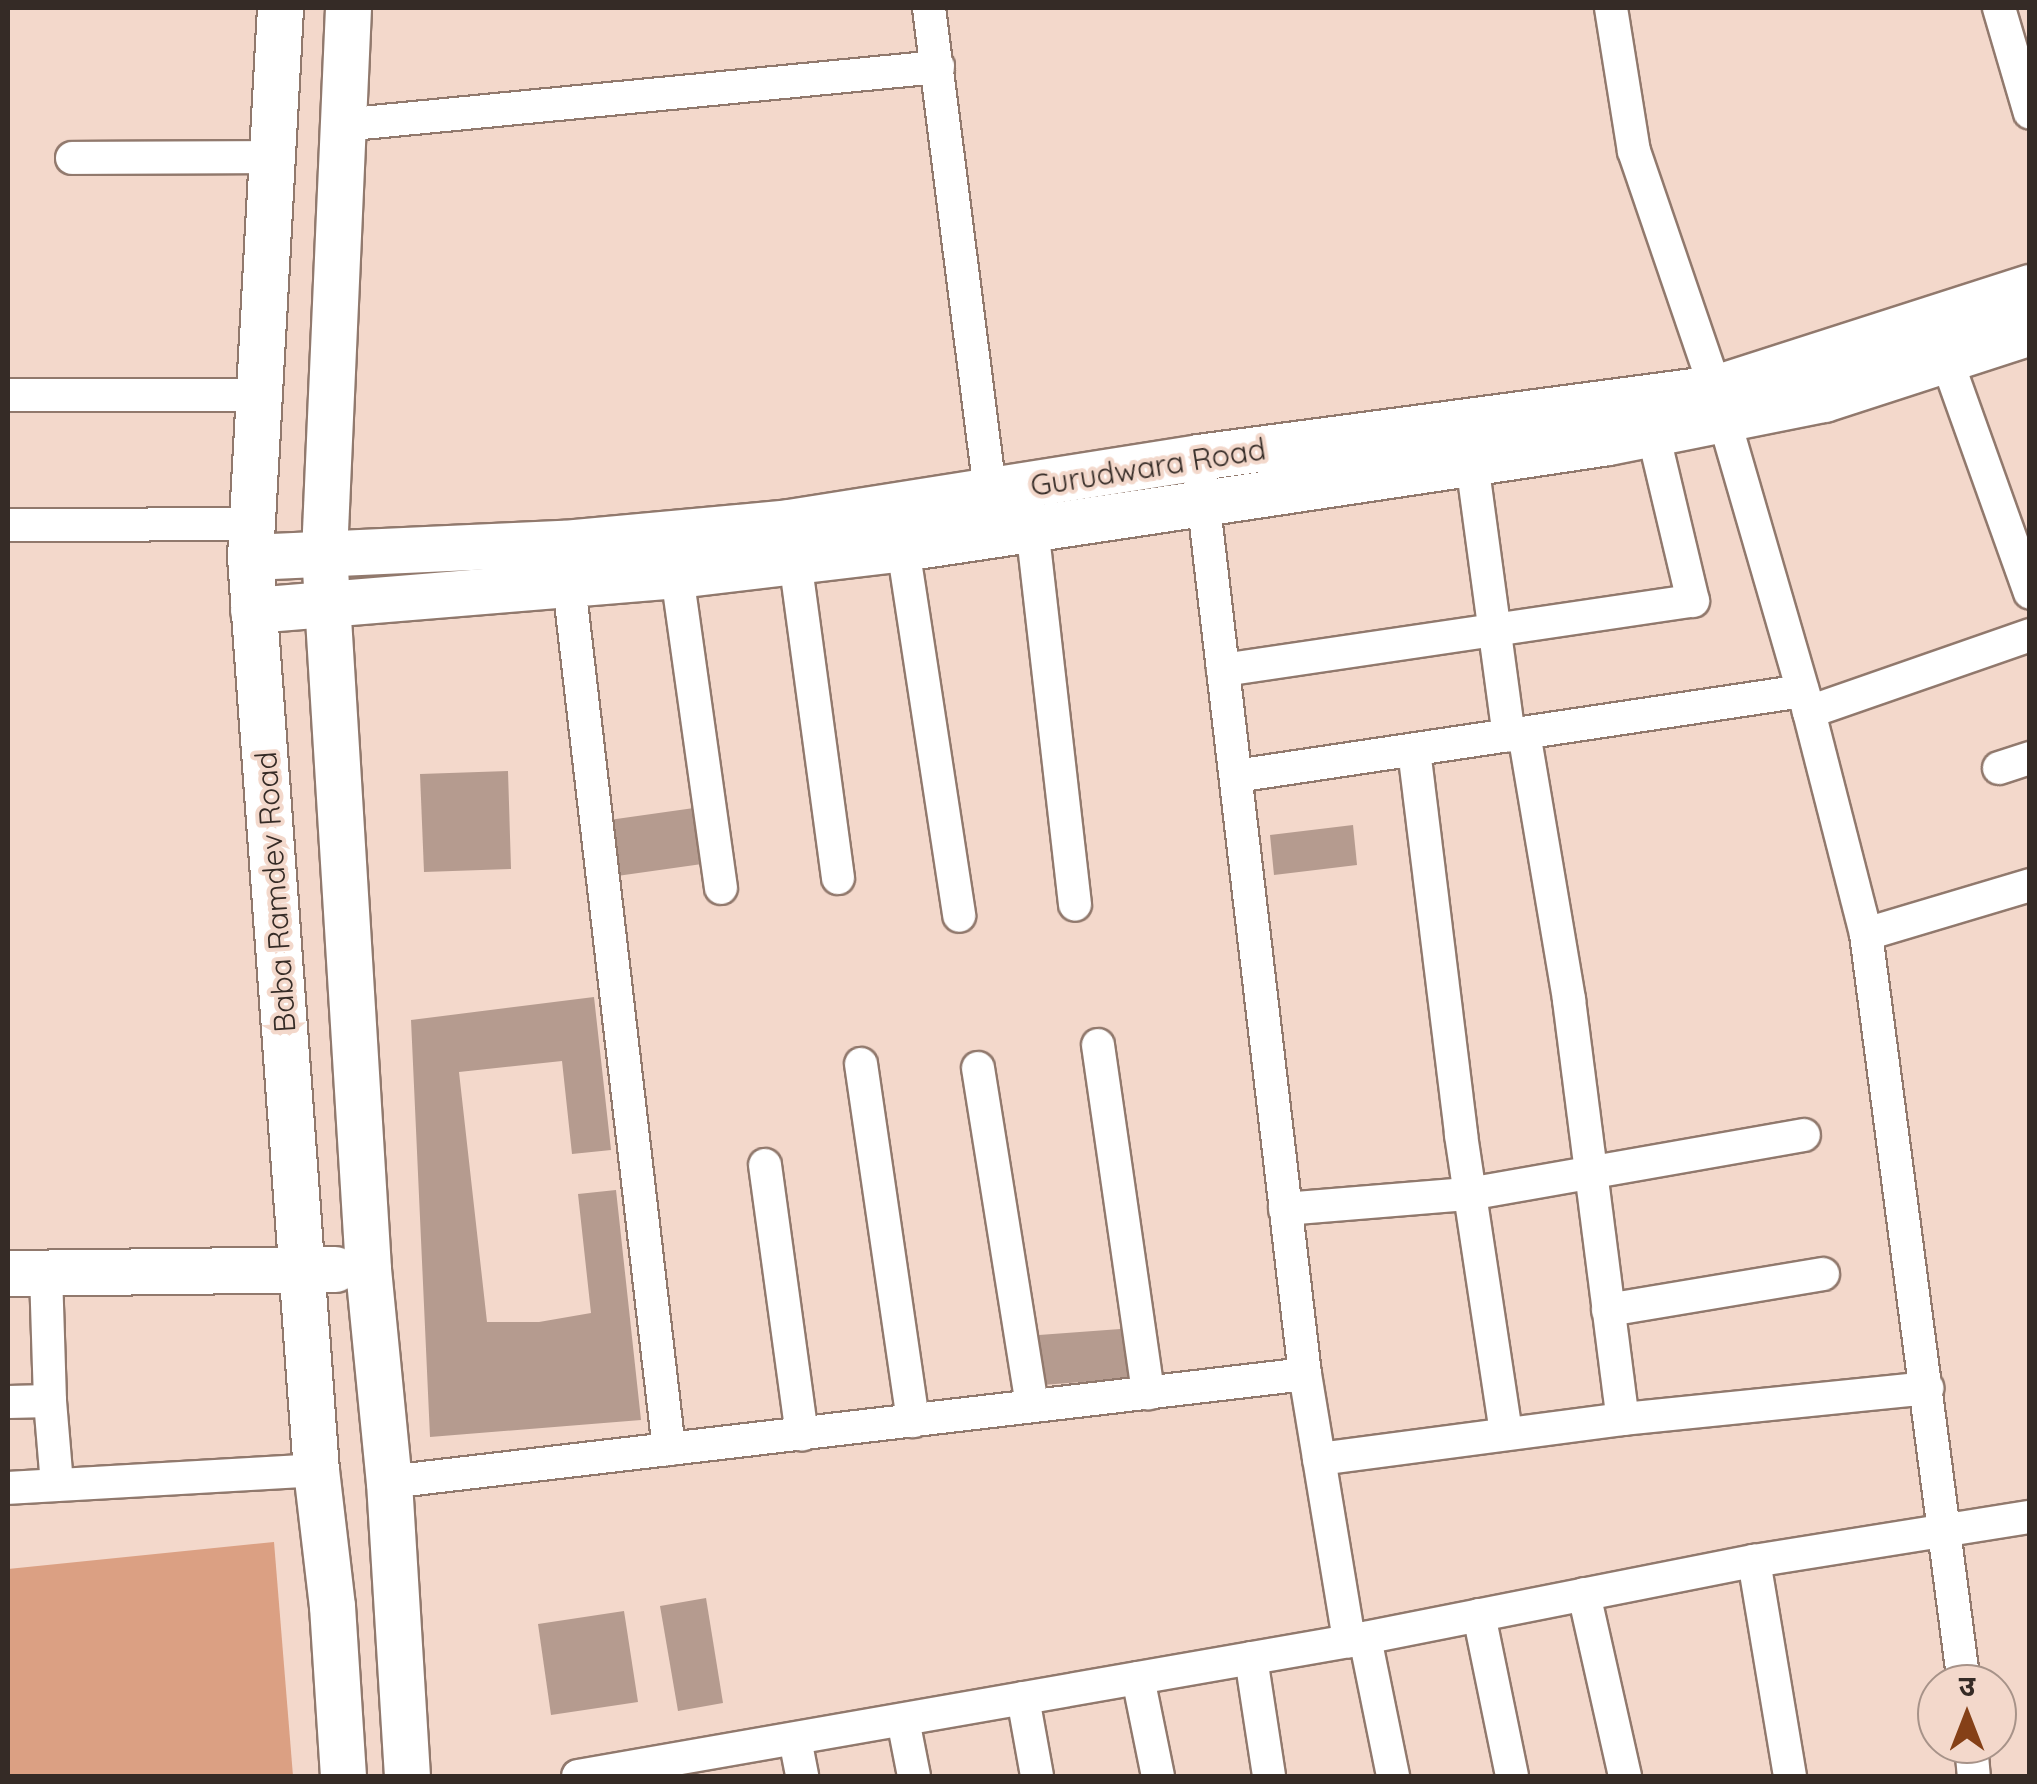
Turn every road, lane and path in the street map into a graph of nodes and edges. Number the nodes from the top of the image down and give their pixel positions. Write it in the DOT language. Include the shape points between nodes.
graph roads {
  1 [pos="280,8"];
  2 [pos="348,8"];
  3 [pos="928,8"];
  4 [pos="1611,8"];
  5 [pos="2000,8"];
  6 [pos="938,67"];
  7 [pos="2030,113"];
  8 [pos="342,125"];
  9 [pos="270,157"];
  10 [pos="72,158"];
  11 [pos="2030,287"];
  12 [pos="2030,332"];
  13 [pos="1947,361"];
  14 [pos="8,395"];
  15 [pos="261,395"];
  16 [pos="1720,404"];
  17 [pos="1653,433"];
  18 [pos="1198,457"];
  19 [pos="1472,463"];
  20 [pos="990,492"];
  21 [pos="1204,504"];
  22 [pos="8,526"];
  23 [pos="1032,527"];
  24 [pos="251,541"];
  25 [pos="903,548"];
  26 [pos="324,553"];
  27 [pos="795,560"];
  28 [pos="677,575"];
  29 [pos="569,585"];
  30 [pos="2030,593"];
  31 [pos="327,602"];
  32 [pos="253,610"];
  33 [pos="1494,629"];
  34 [pos="2030,635"];
  35 [pos="1223,670"];
  36 [pos="1806,702"];
  37 [pos="1517,734"];
  38 [pos="1414,750"];
  39 [pos="1236,776"];
  40 [pos="838,878"];
  41 [pos="2030,885"];
  42 [pos="721,888"];
  43 [pos="1074,905"];
  44 [pos="959,916"];
  45 [pos="1866,934"];
  46 [pos="1098,1046"];
  47 [pos="861,1064"];
  48 [pos="978,1068"];
  49 [pos="1804,1135"];
  50 [pos="765,1164"];
  51 [pos="1590,1172"];
  52 [pos="1469,1194"];
  53 [pos="1285,1209"];
  54 [pos="304,1270"];
  55 [pos="368,1270"];
  56 [pos="27,1273"];
  57 [pos="1823,1274"];
  58 [pos="1608,1310"];
  59 [pos="1304,1374"];
  60 [pos="1928,1388"];
  61 [pos="1148,1393"];
  62 [pos="50,1401"];
  63 [pos="8,1402"];
  64 [pos="1032,1406"];
  65 [pos="1623,1418"];
  66 [pos="913,1421"];
  67 [pos="802,1434"];
  68 [pos="1506,1434"];
  69 [pos="668,1449"];
  70 [pos="1319,1460"];
  71 [pos="316,1470"];
  72 [pos="389,1482"];
  73 [pos="57,1485"];
  74 [pos="8,1488"];
  75 [pos="2030,1517"];
  76 [pos="1947,1530"];
  77 [pos="1754,1561"];
  78 [pos="1584,1594"];
  79 [pos="1479,1615"];
  80 [pos="1357,1639"];
  81 [pos="1251,1658"];
  82 [pos="1962,1664"];
  83 [pos="1138,1678"];
  84 [pos="1024,1698"];
  85 [pos="903,1720"];
  86 [pos="795,1739"];
  87 [pos="684,1768"];
  88 [pos="343,1776"];
  89 [pos="407,1776"];
  90 [pos="578,1776"];
  91 [pos="802,1776"];
  92 [pos="914,1776"];
  93 [pos="1037,1776"];
  94 [pos="1158,1776"];
  95 [pos="1270,1776"];
  96 [pos="1392,1776"];
  97 [pos="1512,1776"];
  98 [pos="1625,1776"];
  99 [pos="1790,1776"];
  1 -- 9 [label="street, Baba Ramdev Road"];
  2 -- 8 [label="street"];
  3 -- 6 [label="street"];
  4 -- 16 [label="street" via="1634,151"];
  5 -- 7 [label="street"];
  6 -- 8 [label="street"];
  6 -- 20 [label="street"];
  8 -- 26 [label="street"];
  9 -- 10 [label="street"];
  9 -- 15 [label="street, Baba Ramdev Road"];
  11 -- 16 [label="street, Gurudwara Road"];
  12 -- 13 [label="street, Gurudwara Road"];
  13 -- 16 [label="street, Gurudwara Road" via="1824,398"];
  13 -- 30 [label="street"];
  14 -- 15 [label="street"];
  15 -- 24 [label="street, Baba Ramdev Road"];
  16 -- 17 [label="street, Gurudwara Road"];
  16 -- 18 [label="street, Gurudwara Road"];
  16 -- 36 [label="street"];
  17 -- 19 [label="street, Gurudwara Road"];
  17 -- 33 [label="street" via="1692,601"];
  18 -- 20 [label="street, Gurudwara Road"];
  18 -- 21 [label="street"];
  19 -- 21 [label="street, Gurudwara Road"];
  19 -- 33 [label="street"];
  20 -- 26 [label="street, Gurudwara Road" via="671,534"];
  21 -- 23 [label="street, Gurudwara Road"];
  21 -- 35 [label="street"];
  22 -- 24 [label="street"];
  23 -- 25 [label="street, Gurudwara Road"];
  23 -- 43 [label="street"];
  24 -- 26 [label="street, Gurudwara Road"];
  24 -- 32 [label="street, Baba Ramdev Road"];
  25 -- 27 [label="street, Gurudwara Road"];
  25 -- 44 [label="street"];
  26 -- 31 [label="street"];
  27 -- 28 [label="street, Gurudwara Road"];
  27 -- 40 [label="street"];
  28 -- 29 [label="street, Gurudwara Road"];
  28 -- 42 [label="street"];
  29 -- 31 [label="street, Gurudwara Road"];
  29 -- 69 [label="street"];
  31 -- 32 [label="street, Gurudwara Road"];
  31 -- 55 [label="street"];
  32 -- 54 [label="street, Baba Ramdev Road"];
  33 -- 35 [label="street"];
  33 -- 37 [label="street"];
  34 -- 36 [label="street"];
  35 -- 39 [label="street"];
  36 -- 37 [label="street"];
  36 -- 45 [label="street"];
  37 -- 38 [label="street"];
  37 -- 51 [label="street" via="1569,1000"];
  38 -- 39 [label="street"];
  38 -- 52 [label="street"];
  39 -- 53 [label="street"];
  41 -- 45 [label="street"];
  45 -- 60 [label="street"];
  46 -- 61 [label="street"];
  47 -- 66 [label="street"];
  48 -- 64 [label="street"];
  49 -- 51 [label="street"];
  50 -- 67 [label="street"];
  51 -- 52 [label="street"];
  51 -- 58 [label="street"];
  52 -- 53 [label="street"];
  52 -- 68 [label="street"];
  53 -- 59 [label="street"];
  54 -- 55 [label="street"];
  54 -- 56 [label="street"];
  54 -- 71 [label="street, Baba Ramdev Road"];
  55 -- 72 [label="street"];
  56 -- 62 [label="street"];
  57 -- 58 [label="street"];
  58 -- 65 [label="street"];
  59 -- 61 [label="street"];
  59 -- 70 [label="street"];
  60 -- 65 [label="street"];
  60 -- 76 [label="street"];
  61 -- 64 [label="street"];
  62 -- 63 [label="street"];
  62 -- 73 [label="street"];
  64 -- 66 [label="street"];
  65 -- 68 [label="street"];
  66 -- 67 [label="street"];
  67 -- 69 [label="street"];
  68 -- 70 [label="street"];
  69 -- 72 [label="street"];
  70 -- 80 [label="street"];
  71 -- 73 [label="street"];
  71 -- 88 [label="street, Baba Ramdev Road"];
  72 -- 89 [label="street"];
  73 -- 74 [label="street"];
  75 -- 76 [label="street"];
  76 -- 77 [label="street"];
  76 -- 82 [label="street"];
  77 -- 78 [label="street"];
  77 -- 99 [label="street"];
  78 -- 79 [label="street"];
  78 -- 98 [label="street"];
  79 -- 80 [label="street"];
  79 -- 97 [label="street"];
  80 -- 81 [label="street"];
  80 -- 96 [label="street"];
  81 -- 83 [label="street"];
  81 -- 95 [label="street"];
  83 -- 84 [label="street"];
  83 -- 94 [label="street"];
  84 -- 85 [label="street"];
  84 -- 93 [label="street"];
  85 -- 86 [label="street"];
  85 -- 92 [label="street"];
  86 -- 87 [label="street"];
  86 -- 91 [label="street"];
  87 -- 90 [label="street"];
}
